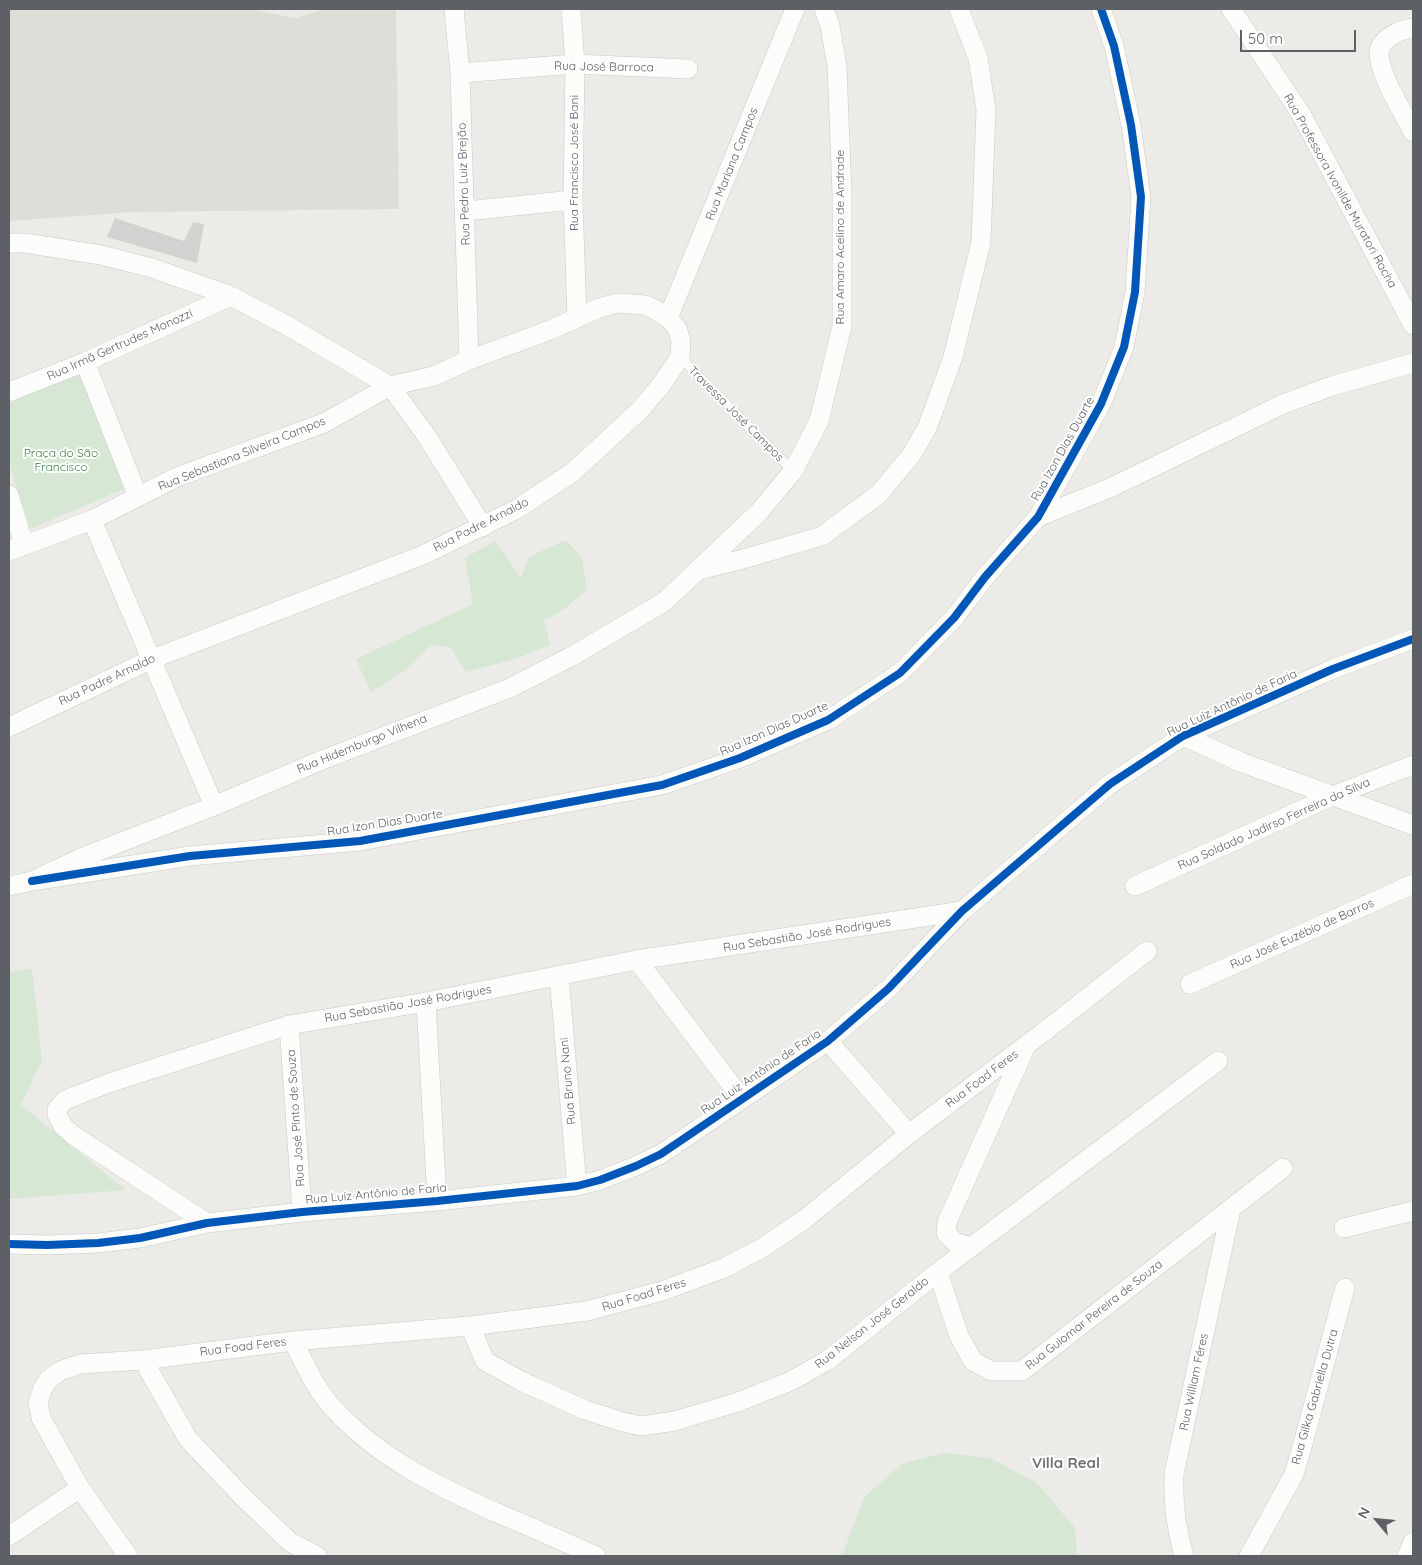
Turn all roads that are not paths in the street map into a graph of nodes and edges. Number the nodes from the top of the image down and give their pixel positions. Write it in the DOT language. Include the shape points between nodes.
graph roads {
  1 [pos="454,9"];
  2 [pos="571,9"];
  3 [pos="795,9"];
  4 [pos="824,9"];
  5 [pos="959,9"];
  6 [pos="1102,9"];
  7 [pos="1231,9"];
  8 [pos="1413,28"];
  9 [pos="575,64"];
  10 [pos="688,69"];
  11 [pos="460,73"];
  12 [pos="1413,132"];
  13 [pos="573,200"];
  14 [pos="466,211"];
  15 [pos="9,243"];
  16 [pos="231,296"];
  17 [pos="577,318"];
  18 [pos="668,318"];
  19 [pos="1413,325"];
  20 [pos="680,357"];
  21 [pos="469,360"];
  22 [pos="85,362"];
  23 [pos="1413,363"];
  24 [pos="390,386"];
  25 [pos="9,392"];
  26 [pos="792,471"];
  27 [pos="9,495"];
  28 [pos="138,497"];
  29 [pos="1038,517"];
  30 [pos="92,520"];
  31 [pos="483,527"];
  32 [pos="16,548"];
  33 [pos="698,570"];
  34 [pos="1413,639"];
  35 [pos="152,659"];
  36 [pos="9,728"];
  37 [pos="1183,736"];
  38 [pos="1413,764"];
  39 [pos="1332,796"];
  40 [pos="214,806"];
  41 [pos="1413,825"];
  42 [pos="32,881"];
  43 [pos="1413,884"];
  44 [pos="9,886"];
  45 [pos="1135,886"];
  46 [pos="962,911"];
  47 [pos="1147,951"];
  48 [pos="636,960"];
  49 [pos="559,976"];
  50 [pos="1190,984"];
  51 [pos="426,1002"];
  52 [pos="289,1025"];
  53 [pos="828,1041"];
  54 [pos="1025,1047"];
  55 [pos="1218,1061"];
  56 [pos="742,1099"];
  57 [pos="908,1134"];
  58 [pos="1283,1168"];
  59 [pos="578,1186"];
  60 [pos="437,1201"];
  61 [pos="1231,1209"];
  62 [pos="1413,1211"];
  63 [pos="302,1212"];
  64 [pos="207,1223"];
  65 [pos="1344,1228"];
  66 [pos="9,1244"];
  67 [pos="971,1247"];
  68 [pos="938,1272"];
  69 [pos="1346,1288"];
  70 [pos="470,1326"];
  71 [pos="293,1341"];
  72 [pos="143,1360"];
  73 [pos="80,1488"];
  74 [pos="9,1536"];
  75 [pos="1413,1542"];
  76 [pos="128,1556"];
  77 [pos="317,1556"];
  78 [pos="596,1556"];
  79 [pos="1184,1556"];
  80 [pos="1249,1556"];
  81 [pos="1407,1556"];
  1 -- 11 [label="street, Rua Pedro Luiz Brejão"];
  2 -- 9 [label="street, Rua Francisco José Bani"];
  3 -- 18 [label="street, Rua Mariana Campos"];
  4 -- 26 [label="street, Rua Amaro Acelino de Andrade" via="837,66 842,194 842,326 819,421"];
  5 -- 33 [label="street" via="978,58 986,110 981,242 953,357 927,428 912,454 879,494 822,536"];
  6 -- 29 [label="street, Rua Izon Dias Duarte" via="1114,46 1131,124 1141,197 1135,292 1124,347 1102,404"];
  7 -- 19 [label="street, Rua Professora Ivonilde Muratori Rocha" via="1300,114"];
  8 -- 12 [label="street" via="1393,35 1379,53 1391,90"];
  9 -- 10 [label="street, Rua José Barroca"];
  9 -- 11 [label="street, Rua José Barroca"];
  9 -- 13 [label="street, Rua Francisco José Bani"];
  11 -- 14 [label="street, Rua Pedro Luiz Brejão"];
  13 -- 14 [label="street"];
  13 -- 17 [label="street, Rua Francisco José Bani"];
  14 -- 21 [label="street, Rua Pedro Luiz Brejão"];
  15 -- 16 [label="street" via="101,255 152,268"];
  16 -- 22 [label="street, Rua Irmã Gertrudes Monozzi"];
  16 -- 24 [label="street"];
  17 -- 18 [label="street" via="599,308 627,303 645,305"];
  17 -- 21 [label="street"];
  18 -- 20 [label="street" via="677,328 681,341"];
  20 -- 26 [label="lane, Travessa José Campos"];
  20 -- 31 [label="street, Rua Padre Arnaldo" via="640,410 573,472"];
  21 -- 24 [label="street" via="434,376"];
  22 -- 25 [label="street, Rua Irmã Gertrudes Monozzi"];
  22 -- 28 [label="street"];
  23 -- 29 [label="street" via="1283,404 1112,487"];
  24 -- 28 [label="street, Rua Sebastiana Silveira Campos" via="324,423 176,477"];
  24 -- 31 [label="street" via="426,435"];
  26 -- 33 [label="street, Rua Amaro Acelino de Andrade" via="759,512"];
  27 -- 32 [label="street"];
  28 -- 30 [label="street, Rua Sebastiana Silveira Campos"];
  29 -- 42 [label="street, Rua Izon Dias Duarte" via="954,618 900,673 828,720 740,758 662,785 360,841 190,856"];
  30 -- 32 [label="street, Rua Sebastiana Silveira Campos"];
  30 -- 35 [label="street"];
  31 -- 35 [label="street, Rua Padre Arnaldo" via="423,554"];
  33 -- 40 [label="street, Rua Hidemburgo Vilhena" via="664,602 510,688 322,760"];
  34 -- 37 [label="street, Rua Luiz Antônio de Faria" via="1332,669"];
  35 -- 36 [label="street, Rua Padre Arnaldo"];
  35 -- 40 [label="street"];
  37 -- 39 [label="street" via="1243,764"];
  37 -- 46 [label="street, Rua Luiz Antônio de Faria" via="1110,784"];
  38 -- 39 [label="street, Rua Soldado Jadirso Ferreira da Silva"];
  39 -- 41 [label="street"];
  39 -- 45 [label="street, Rua Soldado Jadirso Ferreira da Silva"];
  40 -- 42 [label="street, Rua Hidemburgo Vilhena" via="83,857"];
  42 -- 44 [label="street, Rua Hidemburgo Vilhena"];
  43 -- 50 [label="street, Rua José Euzébio de Barros"];
  46 -- 48 [label="street, Rua Sebastião José Rodrigues"];
  46 -- 53 [label="street, Rua Luiz Antônio de Faria" via="888,989"];
  47 -- 54 [label="street, Rua Foad Feres"];
  48 -- 49 [label="street, Rua Sebastião José Rodrigues"];
  48 -- 56 [label="street"];
  49 -- 51 [label="street, Rua Sebastião José Rodrigues"];
  49 -- 59 [label="street, Rua Bruno Nani"];
  51 -- 52 [label="street, Rua Sebastião José Rodrigues"];
  51 -- 60 [label="street"];
  52 -- 63 [label="street, Rua José Pinto de Souza"];
  52 -- 64 [label="street, Rua Sebastião José Rodrigues" via="109,1083 65,1100 57,1109 63,1126 73,1135"];
  53 -- 56 [label="street, Rua Luiz Antônio de Faria"];
  53 -- 57 [label="street"];
  54 -- 57 [label="street, Rua Foad Feres"];
  54 -- 67 [label="street" via="947,1222 946,1234 955,1242"];
  55 -- 67 [label="street, Rua Nelson José Geraldo"];
  56 -- 59 [label="street, Rua Luiz Antônio de Faria" via="661,1154"];
  57 -- 70 [label="street, Rua Foad Feres" via="805,1219 762,1248 724,1268 662,1291 587,1311"];
  58 -- 61 [label="street, Rua Guiomar Pereira de Souza"];
  59 -- 60 [label="street, Rua Luiz Antônio de Faria"];
  60 -- 63 [label="street, Rua Luiz Antônio de Faria"];
  61 -- 68 [label="street, Rua Guiomar Pereira de Souza" via="1022,1371 991,1371 974,1361 959,1336"];
  61 -- 79 [label="street, Rua William Féres" via="1174,1474 1173,1501"];
  62 -- 65 [label="street"];
  63 -- 64 [label="street, Rua Luiz Antônio de Faria"];
  64 -- 66 [label="street, Rua Luiz Antônio de Faria" via="140,1238 98,1243"];
  67 -- 68 [label="street, Rua Nelson José Geraldo"];
  68 -- 70 [label="street, Rua Nelson José Geraldo" via="828,1360 792,1381 675,1421 641,1426 585,1410 485,1361"];
  69 -- 80 [label="street, Rua Gilka Gabriella Dutra" via="1294,1474"];
  70 -- 71 [label="street, Rua Foad Feres"];
  71 -- 72 [label="street, Rua Foad Feres"];
  71 -- 78 [label="street" via="316,1386 333,1408 401,1466 447,1490"];
  72 -- 73 [label="street, Rua Foad Feres" via="80,1364 60,1372 43,1388 38,1403 41,1418"];
  72 -- 77 [label="street" via="188,1439 290,1542"];
  73 -- 74 [label="street"];
  73 -- 76 [label="street"];
  75 -- 81 [label="street"];
}
